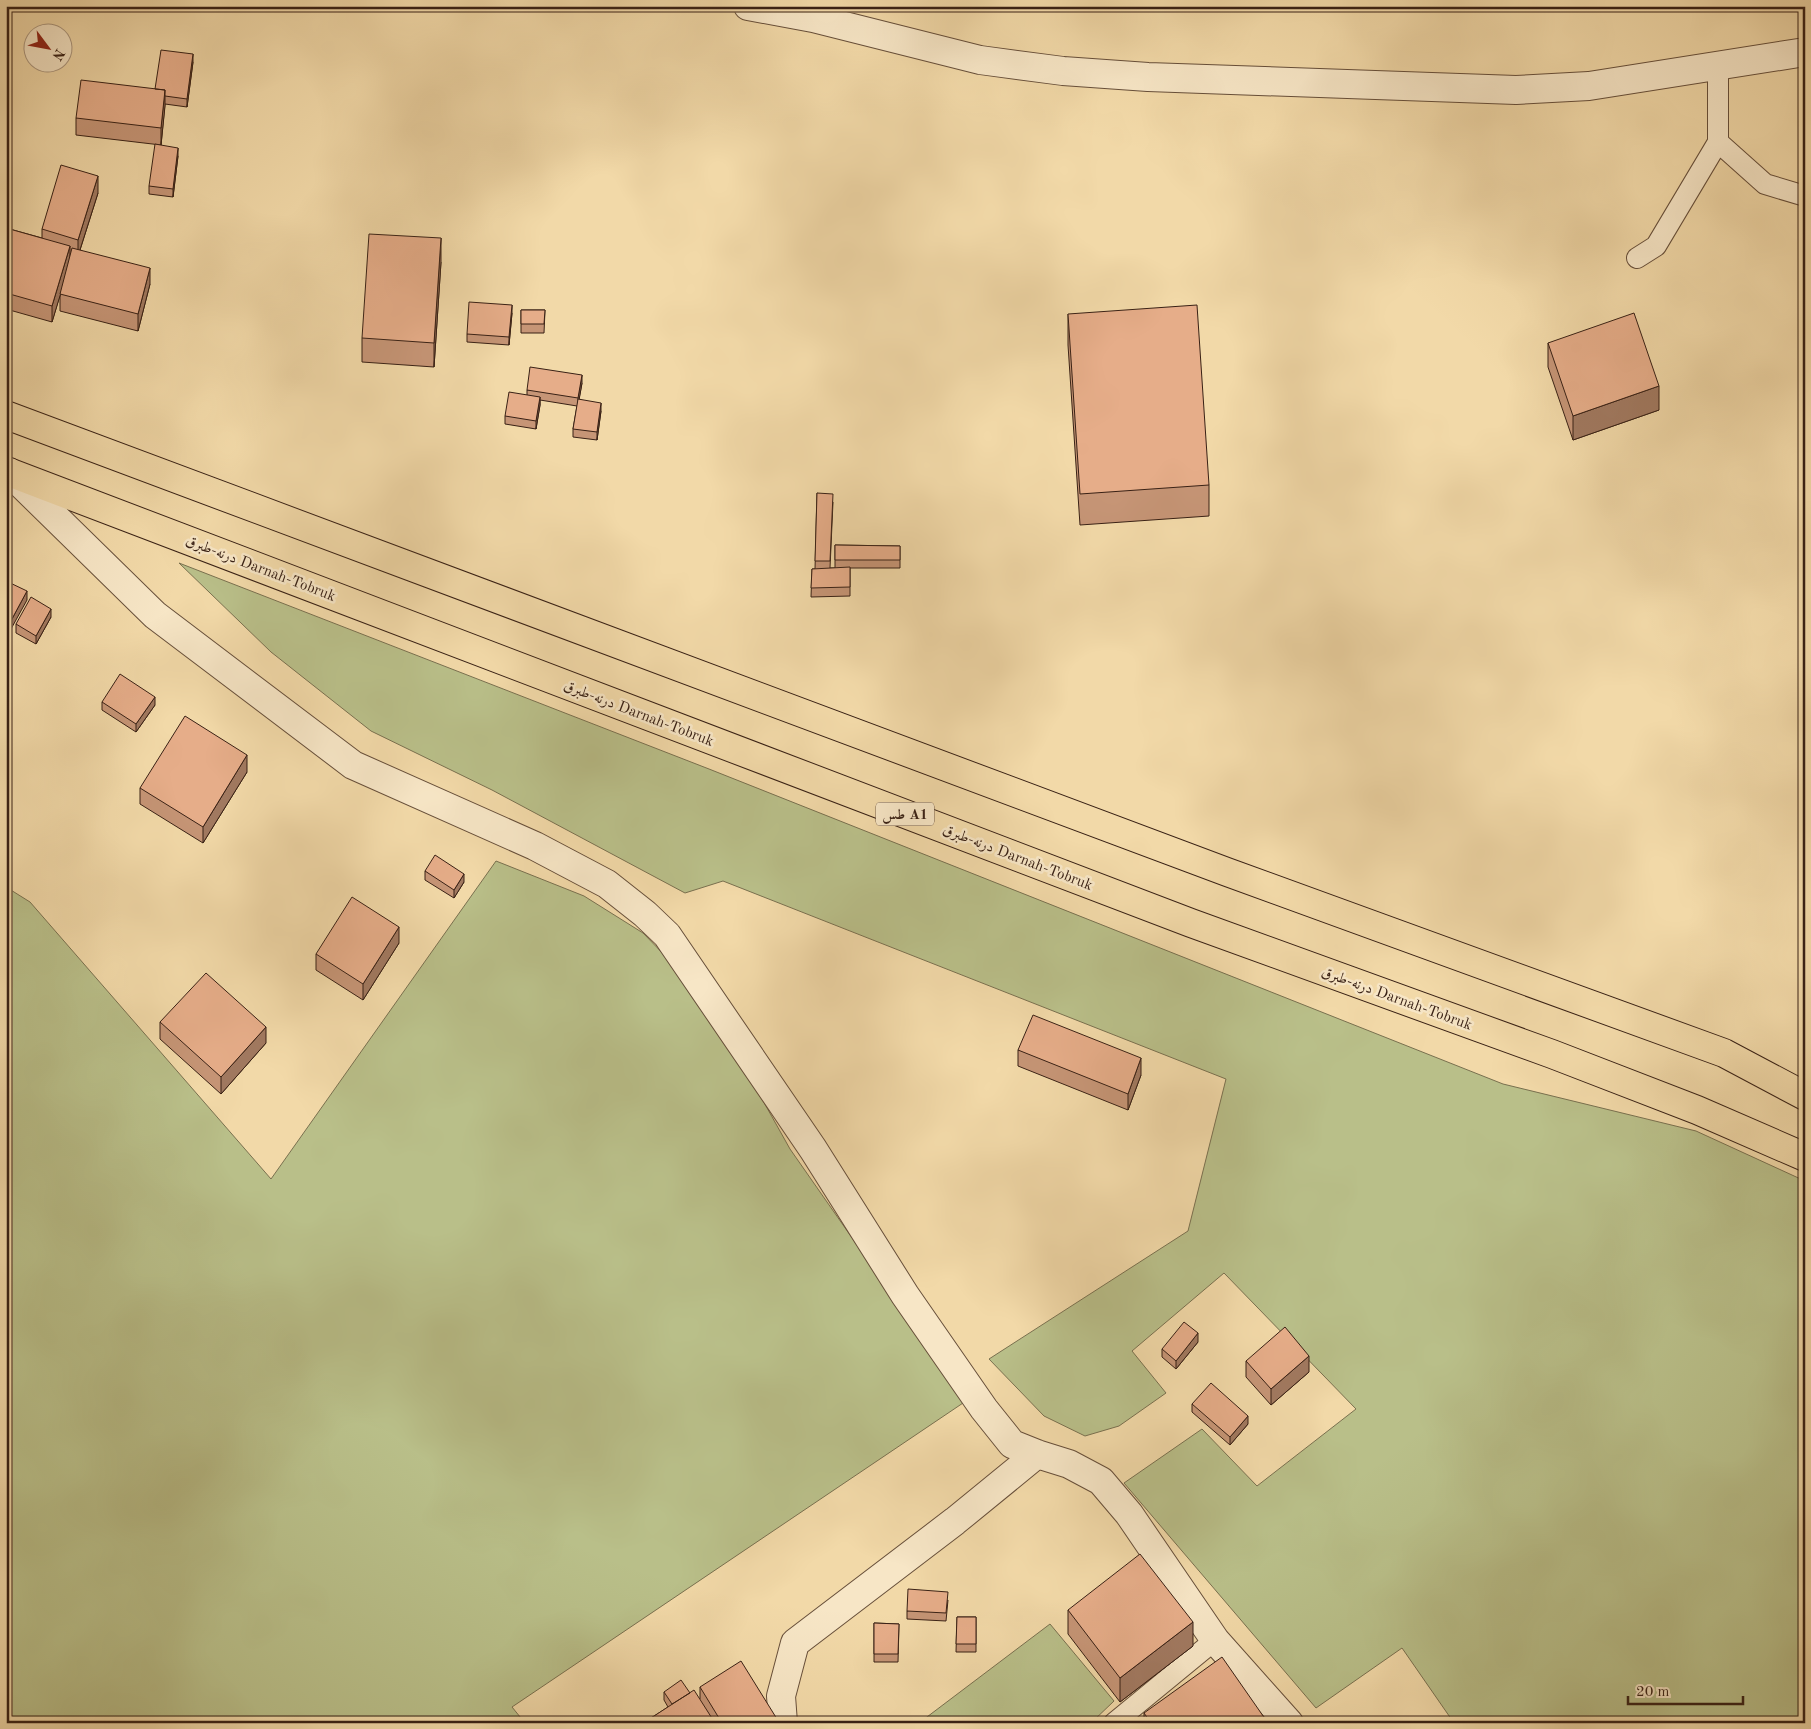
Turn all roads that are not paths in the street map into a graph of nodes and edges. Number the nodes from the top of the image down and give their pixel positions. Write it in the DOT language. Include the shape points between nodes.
graph roads {
  1 [pos="748,6"];
  2 [pos="1805,52"];
  3 [pos="1718,65"];
  4 [pos="1718,142"];
  5 [pos="1805,196"];
  6 [pos="1637,258"];
  7 [pos="6,415"];
  8 [pos="8,471"];
  9 [pos="1805,1096"];
  10 [pos="1805,1157"];
  11 [pos="1037,1454"];
  12 [pos="1216,1640"];
  13 [pos="783,1723"];
  14 [pos="1114,1723"];
  15 [pos="1289,1723"];
  1 -- 3 [label="street" via="813,18 980,60 1063,71 1148,77 1516,90 1589,86"];
  2 -- 3 [label="street"];
  3 -- 4 [label="lane"];
  4 -- 5 [label="lane" via="1765,184"];
  4 -- 6 [label="lane" via="1656,246"];
  7 -- 9 [label="highway" via="1227,872 1715,1050"];
  8 -- 10 [label="highway, درنه-طبرق Darnah-Tobruk / طس A1" via="1191,923 1561,1058 1697,1110"];
  8 -- 11 [label="street" via="155,615 353,765 535,846 607,884 667,935 984,1409 1012,1444"];
  11 -- 12 [label="street" via="1069,1464 1101,1482 1129,1514"];
  11 -- 13 [label="street" via="795,1643 781,1696"];
  12 -- 14 [label="lane"];
  12 -- 15 [label="street"];
}
